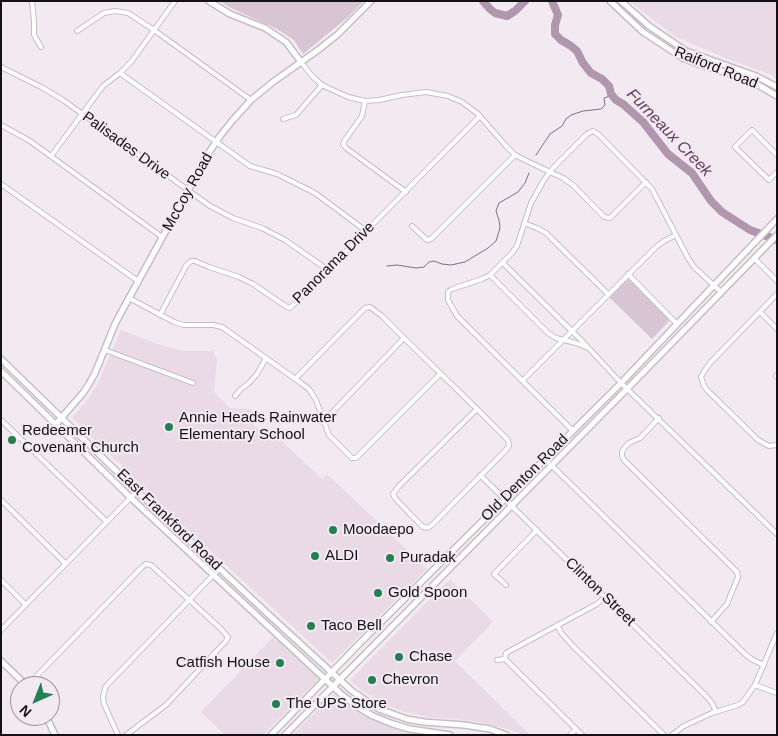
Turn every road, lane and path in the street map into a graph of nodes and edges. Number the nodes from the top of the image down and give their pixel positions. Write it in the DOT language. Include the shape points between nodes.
graph roads {
  1 [pos="32,1"];
  2 [pos="175,1"];
  3 [pos="209,1"];
  4 [pos="372,1"];
  5 [pos="610,1"];
  6 [pos="621,1"];
  7 [pos="154,30"];
  8 [pos="78,31"];
  9 [pos="41,47"];
  10 [pos="301,62"];
  11 [pos="1,67"];
  12 [pos="120,73"];
  13 [pos="756,76"];
  14 [pos="753,82"];
  15 [pos="322,85"];
  16 [pos="777,87"];
  17 [pos="777,96"];
  18 [pos="251,100"];
  19 [pos="365,100"];
  20 [pos="83,114"];
  21 [pos="480,116"];
  22 [pos="283,119"];
  23 [pos="1,125"];
  24 [pos="216,142"];
  25 [pos="515,155"];
  26 [pos="777,155"];
  27 [pos="51,156"];
  28 [pos="550,172"];
  29 [pos="777,172"];
  30 [pos="646,182"];
  31 [pos="1,184"];
  32 [pos="188,190"];
  33 [pos="406,192"];
  34 [pos="777,219"];
  35 [pos="524,223"];
  36 [pos="412,226"];
  37 [pos="366,231"];
  38 [pos="676,235"];
  39 [pos="777,235"];
  40 [pos="162,237"];
  41 [pos="754,258"];
  42 [pos="503,262"];
  43 [pos="328,270"];
  44 [pos="628,274"];
  45 [pos="490,275"];
  46 [pos="138,281"];
  47 [pos="777,281"];
  48 [pos="713,285"];
  49 [pos="721,292"];
  50 [pos="608,294"];
  51 [pos="777,294"];
  52 [pos="129,298"];
  53 [pos="760,312"];
  54 [pos="160,315"];
  55 [pos="677,324"];
  56 [pos="777,329"];
  57 [pos="572,331"];
  58 [pos="404,338"];
  59 [pos="563,340"];
  60 [pos="590,349"];
  61 [pos="105,350"];
  62 [pos="266,358"];
  63 [pos="1,359"];
  64 [pos="1,371"];
  65 [pos="440,374"];
  66 [pos="295,379"];
  67 [pos="523,380"];
  68 [pos="193,383"];
  69 [pos="621,383"];
  70 [pos="627,389"];
  71 [pos="235,396"];
  72 [pos="477,409"];
  73 [pos="62,418"];
  74 [pos="659,418"];
  75 [pos="1,420"];
  76 [pos="324,421"];
  77 [pos="56,424"];
  78 [pos="573,431"];
  79 [pos="775,446"];
  80 [pos="544,459"];
  81 [pos="551,466"];
  82 [pos="480,476"];
  83 [pos="137,491"];
  84 [pos="131,498"];
  85 [pos="505,499"];
  86 [pos="1,500"];
  87 [pos="512,506"];
  88 [pos="107,522"];
  89 [pos="537,530"];
  90 [pos="777,534"];
  91 [pos="66,564"];
  92 [pos="220,568"];
  93 [pos="214,575"];
  94 [pos="1,580"];
  95 [pos="506,585"];
  96 [pos="408,595"];
  97 [pos="605,597"];
  98 [pos="189,600"];
  99 [pos="416,602"];
  100 [pos="26,605"];
  101 [pos="711,622"];
  102 [pos="556,625"];
  103 [pos="1,630"];
  104 [pos="286,630"];
  105 [pos="777,634"];
  106 [pos="279,636"];
  107 [pos="505,659"];
  108 [pos="497,660"];
  109 [pos="1,661"];
  110 [pos="764,665"];
  111 [pos="332,672"];
  112 [pos="17,676"];
  113 [pos="37,676"];
  114 [pos="339,679"];
  115 [pos="325,680"];
  116 [pos="755,685"];
  117 [pos="333,686"];
  118 [pos="777,694"];
  119 [pos="716,712"];
  120 [pos="576,729"];
  121 [pos="489,732"];
  122 [pos="118,735"];
  123 [pos="126,735"];
  124 [pos="271,735"];
  125 [pos="285,735"];
  126 [pos="450,735"];
  127 [pos="506,735"];
  128 [pos="570,735"];
  129 [pos="582,735"];
  130 [pos="664,735"];
  131 [pos="672,735"];
  1 -- 9 [label="street" via="34,35"];
  2 -- 7 [label="street"];
  3 -- 10 [label="main road" via="230,14 265,28 286,42"];
  4 -- 10 [label="main road, McCoy Road" via="337,35"];
  5 -- 14 [label="main road, Raiford Road" via="644,32 681,57"];
  6 -- 13 [label="main road, Raiford Road" via="648,26 686,51"];
  7 -- 8 [label="street" via="131,15 115,11 99,16"];
  7 -- 12 [label="street"];
  7 -- 18 [label="street"];
  10 -- 15 [label="street"];
  10 -- 18 [label="main road, McCoy Road"];
  11 -- 20 [label="street, Palisades Drive" via="43,88"];
  12 -- 20 [label="street" via="104,86"];
  12 -- 24 [label="street"];
  13 -- 14 [label="main road"];
  13 -- 16 [label="main road, Raiford Road"];
  14 -- 17 [label="main road, Raiford Road"];
  15 -- 19 [label="street"];
  15 -- 22 [label="street" via="296,115"];
  18 -- 24 [label="main road, McCoy Road"];
  19 -- 21 [label="street" via="418,92 434,93 462,102"];
  19 -- 33 [label="street" via="362,116 343,144"];
  20 -- 27 [label="street"];
  20 -- 32 [label="street, Palisades Drive"];
  21 -- 25 [label="street"];
  21 -- 33 [label="street, Panorama Drive"];
  23 -- 27 [label="street"];
  24 -- 32 [label="main road, McCoy Road"];
  24 -- 37 [label="street" via="250,166 278,174 315,193"];
  25 -- 28 [label="street"];
  25 -- 36 [label="street" via="431,239 427,240"];
  26 -- 29 [label="street" via="752,130 735,147 769,180"];
  27 -- 40 [label="street"];
  28 -- 30 [label="street" via="573,185 604,216 610,218"];
  28 -- 30 [label="street" via="587,134 593,132"];
  28 -- 35 [label="street"];
  30 -- 38 [label="street" via="657,196"];
  31 -- 46 [label="street"];
  32 -- 40 [label="main road, McCoy Road"];
  32 -- 43 [label="street, Palisades Drive" via="224,214 285,240"];
  33 -- 37 [label="street, Panorama Drive"];
  34 -- 48 [label="main road, Old Denton Road"];
  35 -- 42 [label="street" via="517,246"];
  35 -- 50 [label="street" via="546,233"];
  37 -- 43 [label="street, Panorama Drive"];
  38 -- 44 [label="street" via="655,248"];
  38 -- 48 [label="street" via="690,262"];
  39 -- 41 [label="main road, Old Denton Road"];
  40 -- 46 [label="main road, McCoy Road"];
  41 -- 47 [label="street"];
  41 -- 49 [label="main road, Old Denton Road"];
  42 -- 45 [label="street"];
  42 -- 57 [label="street"];
  43 -- 54 [label="street, Panorama Drive" via="294,305 287,308 239,277 191,261"];
  44 -- 50 [label="street"];
  44 -- 55 [label="street"];
  45 -- 59 [label="street" via="548,333"];
  45 -- 67 [label="street" via="452,289 448,292 448,300 457,316"];
  46 -- 52 [label="main road, McCoy Road"];
  48 -- 49 [label="street"];
  48 -- 55 [label="main road, Old Denton Road"];
  49 -- 70 [label="main road, Old Denton Road"];
  50 -- 57 [label="street"];
  51 -- 53 [label="street"];
  52 -- 54 [label="street"];
  52 -- 61 [label="main road, McCoy Road"];
  53 -- 56 [label="street"];
  53 -- 79 [label="street" via="705,370 701,380 707,390 758,440"];
  54 -- 62 [label="street" via="184,325 222,327"];
  55 -- 69 [label="main road, Old Denton Road"];
  57 -- 59 [label="street"];
  57 -- 60 [label="street"];
  58 -- 65 [label="street"];
  58 -- 66 [label="street" via="382,316 370,307 365,308"];
  58 -- 76 [label="street"];
  59 -- 60 [label="street"];
  59 -- 67 [label="street"];
  60 -- 69 [label="street"];
  61 -- 68 [label="street"];
  61 -- 73 [label="main road, McCoy Road" via="86,389"];
  62 -- 66 [label="street"];
  62 -- 71 [label="street" via="249,383"];
  63 -- 73 [label="main road, East Frankford Road"];
  64 -- 77 [label="main road, East Frankford Road"];
  65 -- 72 [label="street"];
  65 -- 76 [label="street" via="356,458 332,439"];
  66 -- 76 [label="street" via="314,395"];
  67 -- 78 [label="street"];
  69 -- 70 [label="street"];
  69 -- 78 [label="main road, Old Denton Road"];
  70 -- 74 [label="street"];
  70 -- 81 [label="main road, Old Denton Road"];
  72 -- 82 [label="street" via="508,440 509,446"];
  72 -- 82 [label="street" via="393,494 427,528"];
  73 -- 77 [label="main road, McCoy Road"];
  73 -- 83 [label="main road, East Frankford Road"];
  74 -- 90 [label="street"];
  74 -- 101 [label="street" via="640,438 625,447 622,456 737,572 727,604"];
  75 -- 88 [label="street"];
  77 -- 84 [label="main road, East Frankford Road"];
  78 -- 80 [label="main road, Old Denton Road"];
  80 -- 81 [label="street"];
  80 -- 85 [label="main road, Old Denton Road"];
  81 -- 87 [label="main road, Old Denton Road"];
  81 -- 101 [label="street"];
  82 -- 85 [label="street, Clinton Street"];
  83 -- 84 [label="street"];
  83 -- 92 [label="main road, East Frankford Road"];
  84 -- 88 [label="street"];
  84 -- 93 [label="main road, East Frankford Road"];
  85 -- 87 [label="street, Clinton Street"];
  85 -- 96 [label="main road, Old Denton Road"];
  86 -- 91 [label="street"];
  87 -- 89 [label="street, Clinton Street"];
  87 -- 99 [label="main road, Old Denton Road"];
  88 -- 91 [label="street"];
  89 -- 95 [label="street" via="494,574"];
  89 -- 97 [label="street, Clinton Street"];
  91 -- 100 [label="street"];
  92 -- 93 [label="street"];
  92 -- 104 [label="main road, East Frankford Road"];
  93 -- 98 [label="street"];
  93 -- 106 [label="main road, East Frankford Road"];
  94 -- 100 [label="street"];
  96 -- 99 [label="main road"];
  96 -- 111 [label="main road, Old Denton Road"];
  97 -- 102 [label="street"];
  97 -- 119 [label="street, Clinton Street" via="706,695"];
  98 -- 113 [label="street" via="146,564"];
  98 -- 122 [label="street" via="105,688 104,704"];
  98 -- 123 [label="street" via="228,637 158,712"];
  99 -- 114 [label="main road, Old Denton Road"];
  100 -- 103 [label="street"];
  101 -- 110 [label="street" via="746,655"];
  102 -- 107 [label="street" via="506,654"];
  102 -- 130 [label="street" via="573,646"];
  104 -- 106 [label="main road"];
  104 -- 111 [label="main road, East Frankford Road"];
  105 -- 110 [label="street"];
  106 -- 115 [label="main road, East Frankford Road"];
  107 -- 108 [label="street"];
  107 -- 120 [label="street"];
  109 -- 112 [label="main road"];
  110 -- 116 [label="street"];
  111 -- 114 [label="main road, East Frankford Road"];
  111 -- 115 [label="main road, Old Denton Road"];
  114 -- 117 [label="main road, Old Denton Road"];
  114 -- 121 [label="main road, East Frankford Road" via="369,702 395,715"];
  115 -- 117 [label="main road, East Frankford Road"];
  115 -- 124 [label="main road, Old Denton Road"];
  116 -- 118 [label="street"];
  116 -- 119 [label="street" via="743,702"];
  117 -- 125 [label="main road, Old Denton Road"];
  117 -- 126 [label="main road, East Frankford Road" via="358,707 380,719 410,729"];
  119 -- 131 [label="street"];
  120 -- 128 [label="street"];
  120 -- 129 [label="street"];
  121 -- 127 [label="main road, East Frankford Road"];
}
